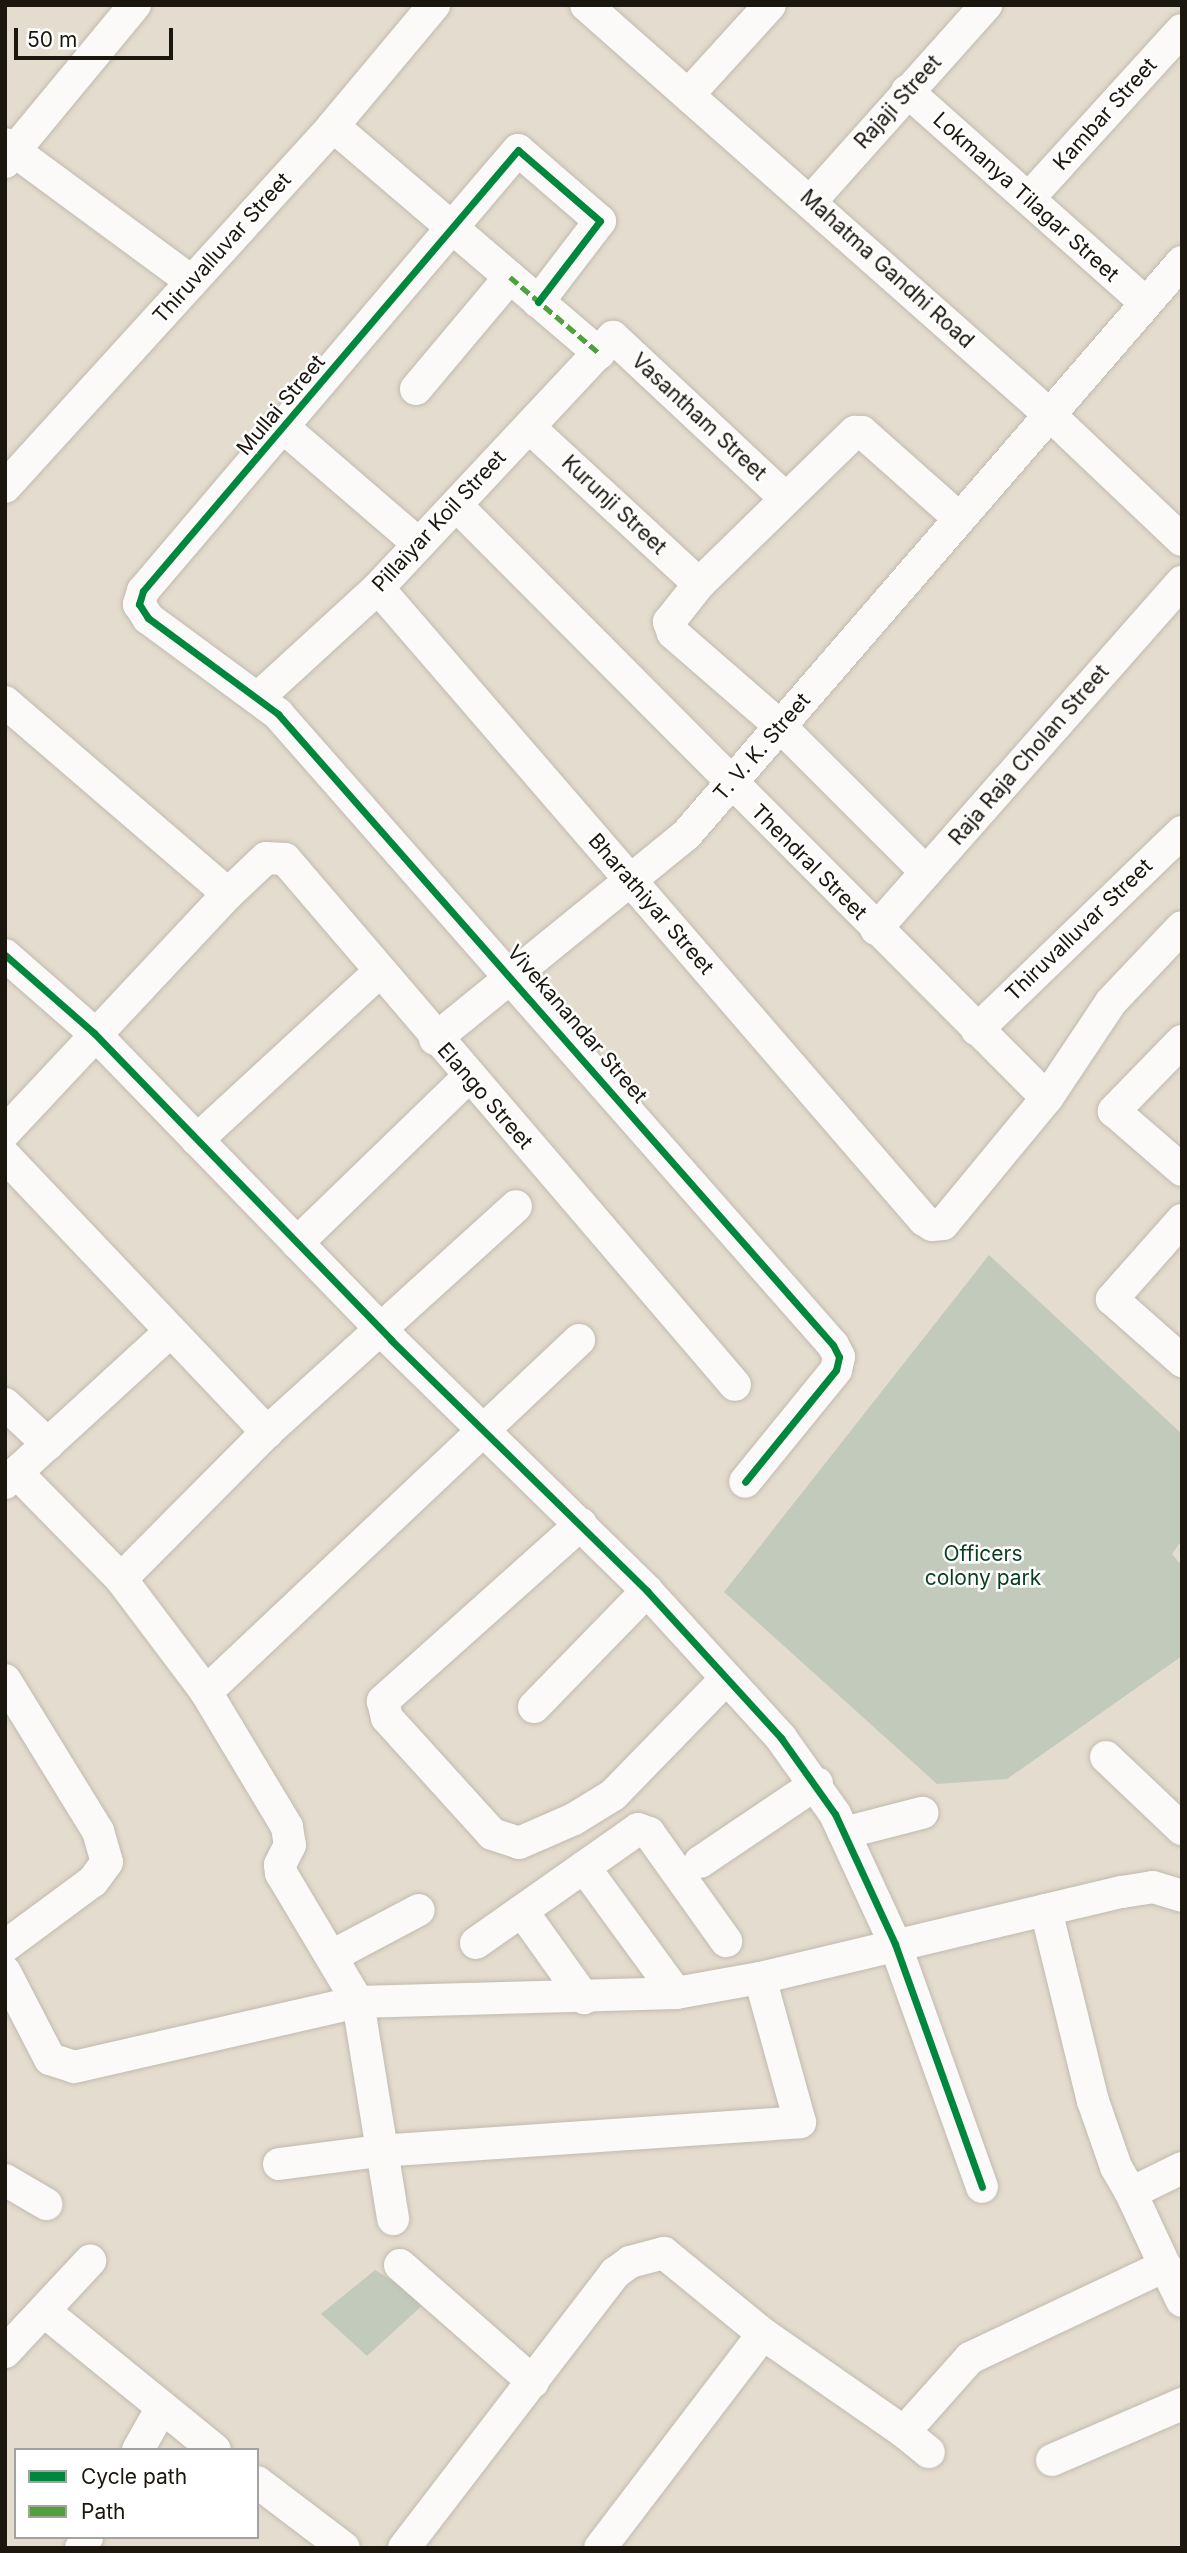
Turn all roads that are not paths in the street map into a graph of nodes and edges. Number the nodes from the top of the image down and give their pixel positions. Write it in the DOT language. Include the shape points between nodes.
graph roads {
  1 [pos="135,5"];
  2 [pos="434,5"];
  3 [pos="586,5"];
  4 [pos="770,5"];
  5 [pos="986,5"];
  6 [pos="1182,30"];
  7 [pos="907,92"];
  8 [pos="689,94"];
  9 [pos="333,126"];
  10 [pos="8,152"];
  11 [pos="1029,198"];
  12 [pos="811,201"];
  13 [pos="453,229"];
  14 [pos="1182,262"];
  15 [pos="510,277"];
  16 [pos="192,282"];
  17 [pos="538,302"];
  18 [pos="1146,303"];
  19 [pos="606,345"];
  20 [pos="416,389"];
  21 [pos="1049,414"];
  22 [pos="529,426"];
  23 [pos="285,428"];
  24 [pos="5,487"];
  25 [pos="785,498"];
  26 [pos="456,505"];
  27 [pos="959,518"];
  28 [pos="1182,540"];
  29 [pos="419,544"];
  30 [pos="1182,582"];
  31 [pos="699,584"];
  32 [pos="378,588"];
  33 [pos="139,604"];
  34 [pos="258,698"];
  35 [pos="5,702"];
  36 [pos="780,726"];
  37 [pos="731,783"];
  38 [pos="1182,832"];
  39 [pos="926,872"];
  40 [pos="630,880"];
  41 [pos="228,894"];
  42 [pos="1182,927"];
  43 [pos="876,929"];
  44 [pos="5,955"];
  45 [pos="380,971"];
  46 [pos="512,976"];
  47 [pos="977,1030"];
  48 [pos="94,1033"];
  49 [pos="435,1039"];
  50 [pos="1182,1041"];
  51 [pos="468,1077"];
  52 [pos="1047,1098"];
  53 [pos="5,1132"];
  54 [pos="197,1140"];
  55 [pos="5,1156"];
  56 [pos="1182,1170"];
  57 [pos="516,1206"];
  58 [pos="1182,1220"];
  59 [pos="297,1243"];
  60 [pos="381,1330"];
  61 [pos="171,1331"];
  62 [pos="579,1340"];
  63 [pos="1182,1361"];
  64 [pos="735,1385"];
  65 [pos="5,1404"];
  66 [pos="267,1432"];
  67 [pos="486,1432"];
  68 [pos="48,1444"];
  69 [pos="11,1478"];
  70 [pos="745,1482"];
  71 [pos="581,1524"];
  72 [pos="121,1579"];
  73 [pos="648,1591"];
  74 [pos="5,1680"];
  75 [pos="725,1680"];
  76 [pos="206,1692"];
  77 [pos="534,1707"];
  78 [pos="1106,1757"];
  79 [pos="817,1783"];
  80 [pos="922,1813"];
  81 [pos="1182,1829"];
  82 [pos="844,1833"];
  83 [pos="700,1861"];
  84 [pos="584,1867"];
  85 [pos="1182,1896"];
  86 [pos="419,1910"];
  87 [pos="1046,1910"];
  88 [pos="522,1911"];
  89 [pos="726,1941"];
  90 [pos="476,1943"];
  91 [pos="895,1944"];
  92 [pos="5,1946"];
  93 [pos="332,1956"];
  94 [pos="6,1977"];
  95 [pos="760,1978"];
  96 [pos="676,1993"];
  97 [pos="584,1998"];
  98 [pos="358,2002"];
  99 [pos="379,2151"];
  100 [pos="279,2164"];
  101 [pos="1182,2168"];
  102 [pos="5,2179"];
  103 [pos="982,2187"];
  104 [pos="1131,2193"];
  105 [pos="46,2204"];
  106 [pos="393,2219"];
  107 [pos="90,2261"];
  108 [pos="400,2265"];
  109 [pos="1166,2266"];
  110 [pos="1182,2301"];
  111 [pos="44,2312"];
  112 [pos="763,2334"];
  113 [pos="5,2352"];
  114 [pos="533,2382"];
  115 [pos="1182,2404"];
  116 [pos="161,2409"];
  117 [pos="904,2432"];
  118 [pos="139,2448"];
  119 [pos="212,2448"];
  120 [pos="929,2452"];
  121 [pos="1052,2460"];
  122 [pos="259,2484"];
  123 [pos="344,2548"];
  124 [pos="404,2548"];
  125 [pos="600,2548"];
  1 -- 10 [label="street"];
  2 -- 9 [label="street, Thiruvalluvar Street"];
  3 -- 8 [label="street, Mahatma Gandhi Road"];
  4 -- 8 [label="street"];
  5 -- 7 [label="street, Rajaji Street"];
  6 -- 11 [label="street, Kambar Street"];
  7 -- 11 [label="street, Lokmanya Tilagar Street"];
  7 -- 12 [label="street, Rajaji Street"];
  8 -- 12 [label="street, Mahatma Gandhi Road"];
  9 -- 13 [label="street, Vasantham Street"];
  9 -- 16 [label="street, Thiruvalluvar Street"];
  10 -- 16 [label="street"];
  11 -- 18 [label="street, Lokmanya Tilagar Street"];
  12 -- 21 [label="street, Mahatma Gandhi Road"];
  13 -- 15 [label="street, Vasantham Street"];
  13 -- 17 [label="street, Mullai Street" via="518,150 600,221"];
  13 -- 23 [label="street, Mullai Street"];
  14 -- 18 [label="street, T. V. K. Street"];
  15 -- 17 [label="street, Vasantham Street"];
  15 -- 20 [label="street"];
  16 -- 24 [label="street, Thiruvalluvar Street"];
  17 -- 19 [label="street, Vasantham Street"];
  18 -- 21 [label="street, T. V. K. Street"];
  19 -- 22 [label="street, Pillaiyar Koil Street"];
  19 -- 25 [label="street, Vasantham Street"];
  21 -- 27 [label="street, T. V. K. Street"];
  21 -- 28 [label="street, Mahatma Gandhi Road"];
  22 -- 26 [label="street, Pillaiyar Koil Street"];
  22 -- 31 [label="street, Kurunji Street"];
  23 -- 29 [label="street"];
  23 -- 33 [label="street, Mullai Street" via="143,591"];
  25 -- 27 [label="street" via="858,431"];
  25 -- 31 [label="street"];
  26 -- 29 [label="street, Pillaiyar Koil Street"];
  26 -- 37 [label="street, Thendral Street"];
  27 -- 36 [label="street, T. V. K. Street"];
  29 -- 32 [label="street, Pillaiyar Koil Street"];
  30 -- 39 [label="street, Raja Raja Cholan Street"];
  31 -- 36 [label="street" via="673,614 670,628"];
  32 -- 34 [label="street, Pillaiyar Koil Street"];
  32 -- 40 [label="street, Bharathiyar Street"];
  33 -- 34 [label="street, Vivekanandar Street" via="148,618"];
  34 -- 46 [label="street, Vivekanandar Street" via="278,714"];
  35 -- 41 [label="street"];
  36 -- 37 [label="street, T. V. K. Street"];
  36 -- 39 [label="street"];
  37 -- 40 [label="street, T. V. K. Street" via="686,835"];
  37 -- 43 [label="street, Thendral Street"];
  38 -- 47 [label="street, Thiruvalluvar Street"];
  39 -- 43 [label="street, Raja Raja Cholan Street"];
  40 -- 46 [label="street, T. V. K. Street"];
  40 -- 52 [label="street, Bharathiyar Street" via="924,1220 943,1224"];
  41 -- 45 [label="street, Elango Street" via="266,858 285,859"];
  41 -- 48 [label="street, Elango Street"];
  42 -- 52 [label="street" via="1111,1002"];
  43 -- 47 [label="street, Thendral Street"];
  44 -- 48 [label="street"];
  45 -- 49 [label="street, Elango Street"];
  45 -- 54 [label="street"];
  46 -- 49 [label="street, T. V. K. Street"];
  46 -- 70 [label="street, Vivekanandar Street" via="839,1357 825,1386"];
  47 -- 52 [label="street, Thendral Street"];
  48 -- 53 [label="street, Elango Street"];
  48 -- 54 [label="street"];
  49 -- 51 [label="street, Elango Street"];
  50 -- 56 [label="street" via="1114,1111"];
  51 -- 59 [label="street"];
  51 -- 64 [label="street, Elango Street"];
  54 -- 59 [label="street"];
  55 -- 61 [label="street"];
  57 -- 60 [label="street"];
  58 -- 63 [label="street" via="1112,1299"];
  59 -- 60 [label="street"];
  60 -- 66 [label="street"];
  60 -- 67 [label="street"];
  61 -- 66 [label="street"];
  61 -- 68 [label="street"];
  62 -- 67 [label="street"];
  65 -- 68 [label="street"];
  66 -- 72 [label="street"];
  67 -- 71 [label="street"];
  67 -- 76 [label="street"];
  68 -- 69 [label="street"];
  69 -- 72 [label="street"];
  71 -- 73 [label="street"];
  71 -- 75 [label="street" via="383,1701 387,1718 492,1834 519,1843 574,1819 613,1795"];
  72 -- 76 [label="street"];
  73 -- 75 [label="street"];
  73 -- 77 [label="street"];
  74 -- 92 [label="street" via="98,1831 107,1861 93,1881"];
  75 -- 79 [label="street"];
  76 -- 93 [label="street" via="287,1826 290,1845 279,1864 281,1873"];
  78 -- 81 [label="street"];
  79 -- 82 [label="street"];
  79 -- 83 [label="street"];
  80 -- 82 [label="street"];
  82 -- 91 [label="street"];
  84 -- 88 [label="street"];
  84 -- 89 [label="street" via="643,1829"];
  84 -- 96 [label="street"];
  85 -- 87 [label="street" via="1153,1887"];
  86 -- 93 [label="street"];
  87 -- 91 [label="street"];
  87 -- 104 [label="street" via="1093,2102 1116,2167"];
  88 -- 90 [label="street"];
  88 -- 97 [label="street"];
  91 -- 95 [label="street"];
  91 -- 103 [label="street"];
  93 -- 98 [label="street"];
  94 -- 98 [label="street" via="50,2059 74,2067"];
  95 -- 96 [label="street"];
  95 -- 99 [label="street" via="800,2122"];
  96 -- 97 [label="street"];
  97 -- 98 [label="street"];
  98 -- 99 [label="street"];
  99 -- 100 [label="street"];
  99 -- 106 [label="street"];
  101 -- 104 [label="street"];
  102 -- 105 [label="street"];
  104 -- 109 [label="street"];
  107 -- 111 [label="street"];
  108 -- 114 [label="street"];
  109 -- 110 [label="street"];
  109 -- 117 [label="street" via="970,2358"];
  111 -- 113 [label="street"];
  111 -- 116 [label="street"];
  112 -- 114 [label="street" via="664,2253 644,2256 615,2273"];
  112 -- 117 [label="street"];
  112 -- 125 [label="street"];
  114 -- 124 [label="street"];
  115 -- 121 [label="street"];
  116 -- 118 [label="street"];
  116 -- 119 [label="street"];
  117 -- 120 [label="street"];
  122 -- 123 [label="street"];
}
